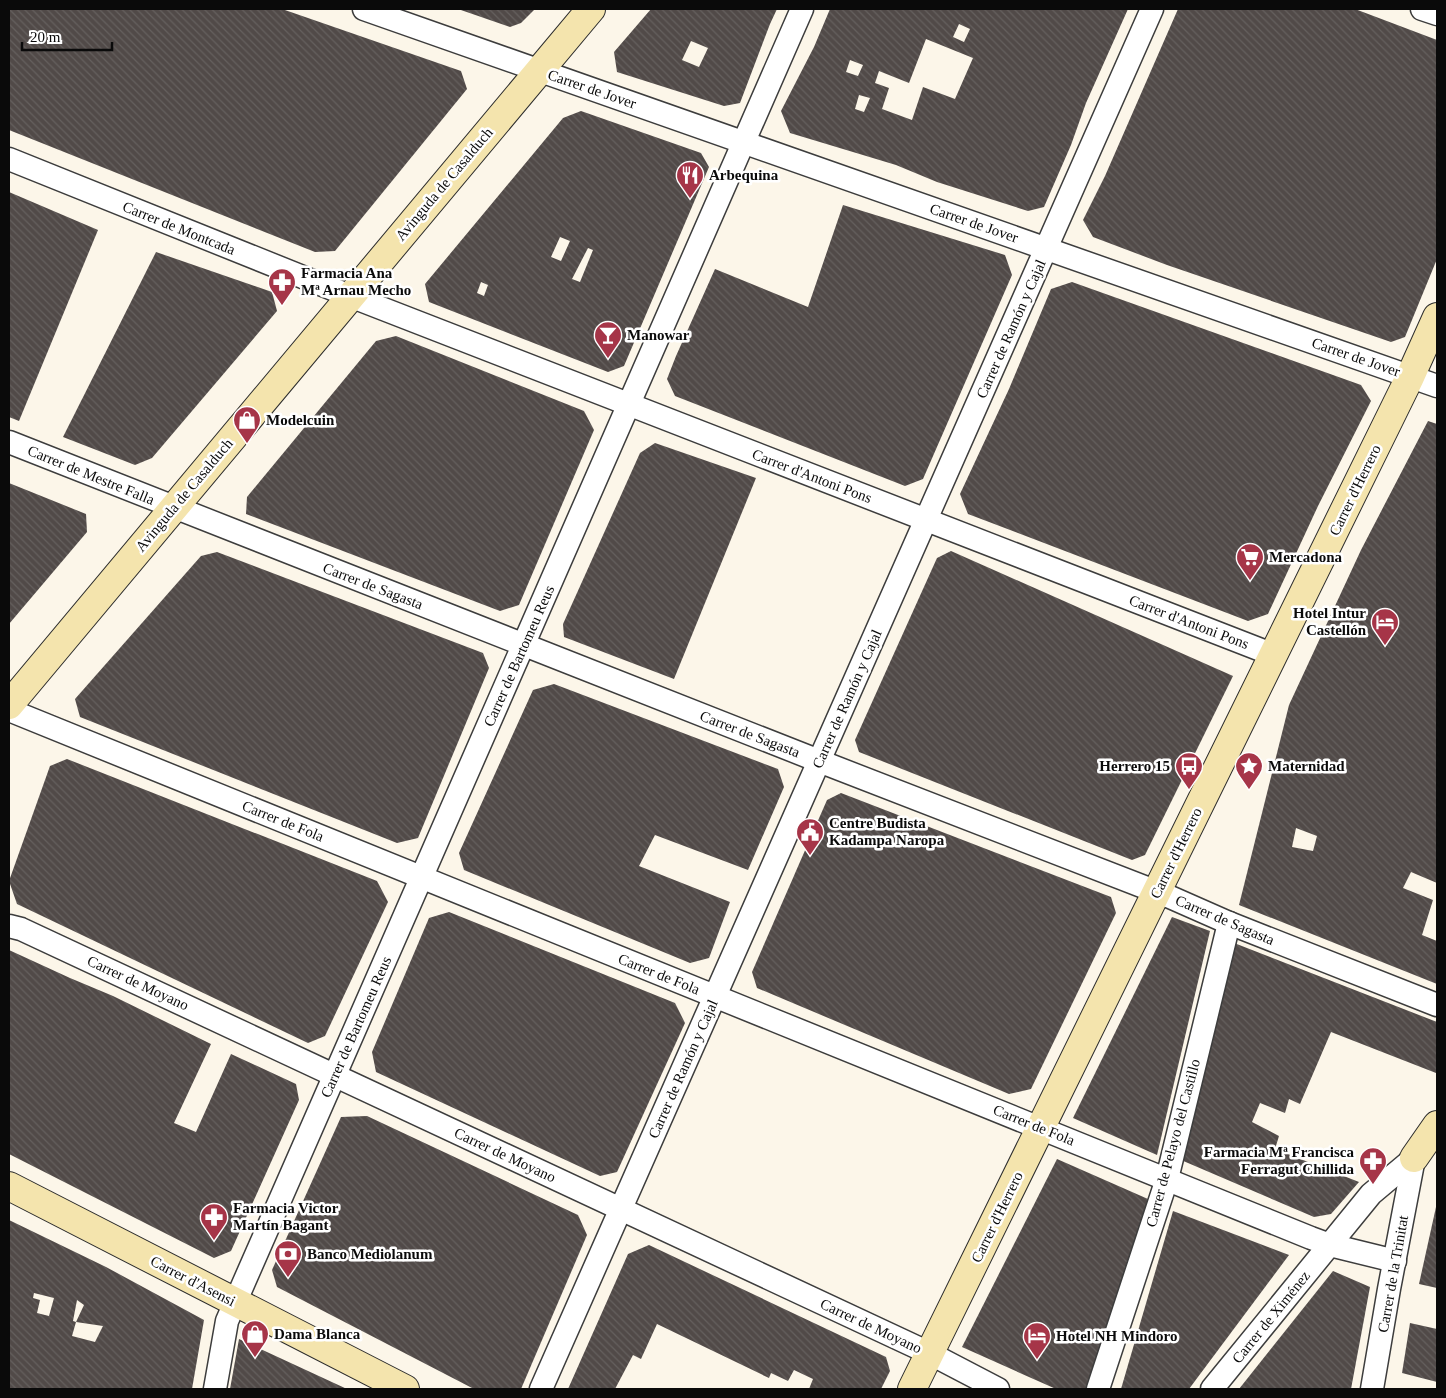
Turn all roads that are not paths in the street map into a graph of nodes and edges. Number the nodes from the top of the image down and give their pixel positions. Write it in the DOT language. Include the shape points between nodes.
graph roads {
  1 [pos="364,9"];
  2 [pos="591,9"];
  3 [pos="802,9"];
  4 [pos="1152,9"];
  5 [pos="1422,9"];
  6 [pos="1437,14"];
  7 [pos="539,70"];
  8 [pos="743,142"];
  9 [pos="9,160"];
  10 [pos="1046,248"];
  11 [pos="350,296"];
  12 [pos="1437,317"];
  13 [pos="1410,377"];
  14 [pos="1437,386"];
  15 [pos="628,405"];
  16 [pos="9,442"];
  17 [pos="174,508"];
  18 [pos="926,520"];
  19 [pos="523,645"];
  20 [pos="1274,655"];
  21 [pos="9,705"];
  22 [pos="9,710"];
  23 [pos="820,761"];
  24 [pos="421,878"];
  25 [pos="1157,892"];
  26 [pos="1229,923"];
  27 [pos="9,926"];
  28 [pos="716,997"];
  29 [pos="1437,1004"];
  30 [pos="335,1075"];
  31 [pos="1437,1125"];
  32 [pos="1041,1128"];
  33 [pos="1414,1158"];
  34 [pos="1167,1179"];
  35 [pos="9,1186"];
  36 [pos="621,1209"];
  37 [pos="1330,1245"];
  38 [pos="1395,1261"];
  39 [pos="235,1302"];
  40 [pos="929,1353"];
  41 [pos="215,1389"];
  42 [pos="405,1389"];
  43 [pos="541,1389"];
  44 [pos="912,1389"];
  45 [pos="998,1389"];
  46 [pos="1098,1389"];
  47 [pos="1212,1389"];
  48 [pos="1372,1389"];
  1 -- 7 [label="street, Carrer de Jover"];
  2 -- 7 [label="street, Avinguda de Casalduch"];
  3 -- 8 [label="street, Carrer de Bartomeu Reus"];
  4 -- 10 [label="street, Carrer de Ramón y Cajal"];
  5 -- 6 [label="street"];
  7 -- 8 [label="street, Carrer de Jover"];
  7 -- 11 [label="street, Avinguda de Casalduch"];
  8 -- 10 [label="street, Carrer de Jover"];
  8 -- 15 [label="street, Carrer de Bartomeu Reus"];
  9 -- 11 [label="street, Carrer de Montcada"];
  10 -- 13 [label="street, Carrer de Jover"];
  10 -- 18 [label="street, Carrer de Ramón y Cajal"];
  11 -- 15 [label="street, Carrer d'Antoni Pons"];
  11 -- 17 [label="street, Avinguda de Casalduch"];
  12 -- 13 [label="street, Carrer d'Herrero"];
  13 -- 14 [label="street, Carrer de Jover"];
  13 -- 20 [label="street, Carrer d'Herrero"];
  15 -- 18 [label="street, Carrer d'Antoni Pons"];
  15 -- 19 [label="street, Carrer de Bartomeu Reus"];
  16 -- 17 [label="street, Carrer de Mestre Falla"];
  17 -- 19 [label="street, Carrer de Sagasta"];
  17 -- 21 [label="street, Avinguda de Casalduch"];
  18 -- 20 [label="street, Carrer d'Antoni Pons"];
  18 -- 23 [label="street, Carrer de Ramón y Cajal"];
  19 -- 23 [label="street, Carrer de Sagasta"];
  19 -- 24 [label="street, Carrer de Bartomeu Reus"];
  20 -- 25 [label="street, Carrer d'Herrero"];
  22 -- 24 [label="street, Carrer de Fola"];
  23 -- 25 [label="street, Carrer de Sagasta"];
  23 -- 28 [label="street, Carrer de Ramón y Cajal"];
  24 -- 28 [label="street, Carrer de Fola"];
  24 -- 30 [label="street, Carrer de Bartomeu Reus"];
  25 -- 26 [label="street, Carrer de Sagasta"];
  25 -- 32 [label="street, Carrer d'Herrero"];
  26 -- 29 [label="street, Carrer de Sagasta"];
  26 -- 34 [label="street, Carrer de Pelayo del Castillo"];
  27 -- 30 [label="street, Carrer de Moyano"];
  28 -- 32 [label="street, Carrer de Fola"];
  28 -- 36 [label="street, Carrer de Ramón y Cajal"];
  30 -- 36 [label="street, Carrer de Moyano"];
  30 -- 39 [label="street, Carrer de Bartomeu Reus"];
  31 -- 33 [label="street, Carrer de la Trinitat"];
  32 -- 34 [label="street, Carrer de Fola"];
  32 -- 40 [label="street, Carrer d'Herrero"];
  33 -- 37 [label="street, Carrer de la Trinitat" via="1371,1194"];
  33 -- 38 [label="street, Carrer de la Trinitat"];
  34 -- 37 [label="street, Carrer de Fola"];
  34 -- 46 [label="street, Carrer de Pelayo del Castillo"];
  35 -- 39 [label="street, Carrer d'Asensi"];
  36 -- 40 [label="street, Carrer de Moyano"];
  36 -- 43 [label="street, Carrer de Ramón y Cajal"];
  37 -- 38 [label="street, Carrer de Fola"];
  37 -- 47 [label="street, Carrer de Ximénez"];
  38 -- 48 [label="street, Carrer de la Trinitat"];
  39 -- 41 [label="street, Carrer de Bartomeu Reus" via="227,1322"];
  39 -- 42 [label="street, Carrer d'Asensi"];
  40 -- 44 [label="street, Carrer d'Herrero"];
  40 -- 45 [label="street, Carrer de Moyano"];
}
